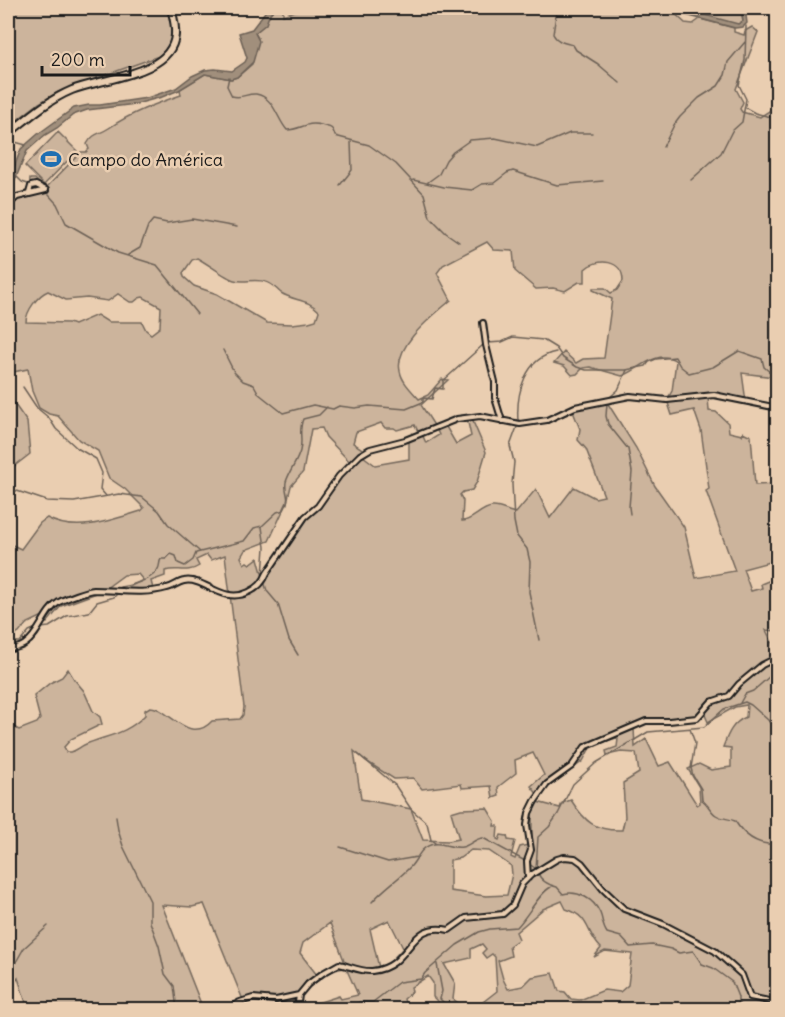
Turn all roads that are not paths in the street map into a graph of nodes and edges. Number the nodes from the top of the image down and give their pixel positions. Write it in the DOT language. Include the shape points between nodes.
graph roads {
  1 [pos="171,8"];
  2 [pos="8,134"];
  3 [pos="29,193"];
  4 [pos="8,205"];
  5 [pos="483,323"];
  6 [pos="777,408"];
  7 [pos="502,421"];
  8 [pos="8,650"];
  9 [pos="777,657"];
  10 [pos="528,878"];
  11 [pos="299,995"];
  12 [pos="777,1003"];
  13 [pos="227,1010"];
  14 [pos="297,1010"];
  1 -- 2 [label="main road" via="173,46 156,64 58,96"];
  3 -- 4 [label="street"];
  5 -- 7 [label="street"];
  6 -- 7 [label="street" via="714,395 667,400 630,396 575,407 547,420 520,424"];
  7 -- 8 [label="street" via="480,416 456,419 360,455 318,506 304,517 263,583 239,597 189,580 167,588 93,590 59,602 32,638 23,646"];
  9 -- 10 [label="street" via="762,665 729,696 711,702 697,718 646,721 585,747 572,766 547,784 529,813"];
  10 -- 11 [label="street" via="513,905 503,914 466,918 449,930 427,929 400,960 369,971 339,964"];
  10 -- 12 [label="street" via="557,859 575,858 624,909 709,946 742,975 750,997"];
  11 -- 13 [label="street" via="276,1000 253,998"];
  11 -- 14 [label="street"];
}
